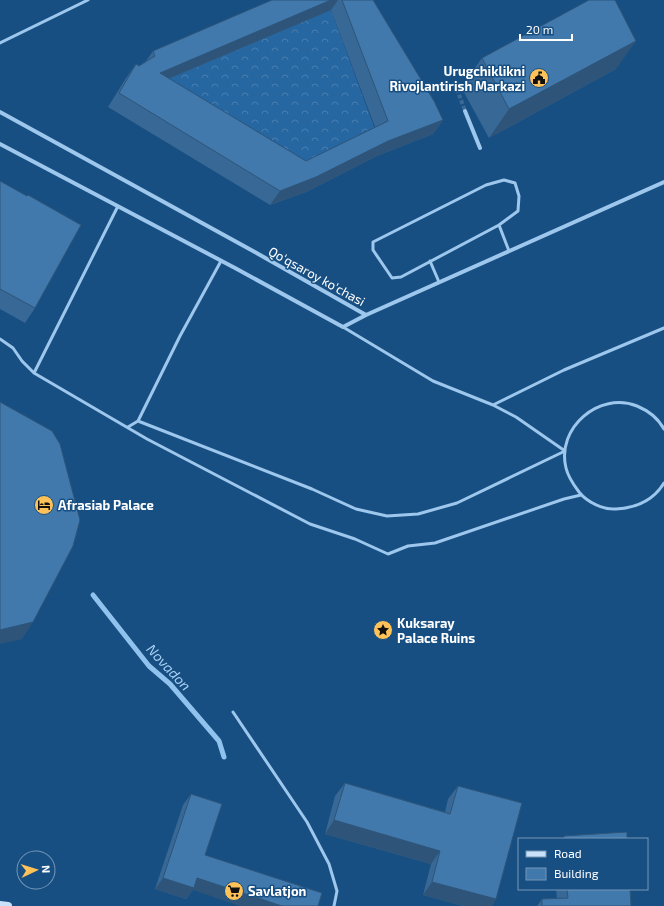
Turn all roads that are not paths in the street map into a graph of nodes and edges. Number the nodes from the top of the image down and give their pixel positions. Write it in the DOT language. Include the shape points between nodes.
graph roads {
  1 [pos="88,0"];
  2 [pos="0,43"];
  3 [pos="465,111"];
  4 [pos="0,112"];
  5 [pos="0,144"];
  6 [pos="480,148"];
  7 [pos="664,182"];
  8 [pos="118,206"];
  9 [pos="499,225"];
  10 [pos="509,251"];
  11 [pos="221,261"];
  12 [pos="430,261"];
  13 [pos="439,282"];
  14 [pos="366,314"];
  15 [pos="343,327"];
  16 [pos="664,328"];
  17 [pos="0,340"];
  18 [pos="34,373"];
  19 [pos="493,405"];
  20 [pos="138,421"];
  21 [pos="128,427"];
  22 [pos="664,429"];
  23 [pos="565,452"];
  24 [pos="664,483"];
  25 [pos="581,495"];
  26 [pos="233,712"];
  27 [pos="0,905"];
  28 [pos="8,906"];
  29 [pos="334,906"];
  1 -- 2 [label="lane"];
  3 -- 6 [label="street"];
  4 -- 14 [label="street, Qo'qsaroy ko'chasi"];
  5 -- 8 [label="street"];
  7 -- 10 [label="street"];
  8 -- 11 [label="street"];
  8 -- 18 [label="lane"];
  9 -- 10 [label="lane"];
  9 -- 12 [label="lane"];
  9 -- 12 [label="lane" via="518,211 519,196 514,183 504,180 486,185 373,242 373,250 392,278 401,277"];
  10 -- 13 [label="street"];
  11 -- 15 [label="street"];
  11 -- 20 [label="lane"];
  12 -- 13 [label="lane"];
  13 -- 14 [label="street"];
  14 -- 15 [label="street, Qo'qsaroy ko'chasi"];
  15 -- 19 [label="lane" via="433,381"];
  16 -- 19 [label="lane" via="564,370"];
  17 -- 18 [label="lane" via="13,348"];
  18 -- 21 [label="lane"];
  19 -- 23 [label="lane" via="516,417"];
  20 -- 21 [label="lane"];
  20 -- 23 [label="lane" via="356,509 386,516 418,514 457,504"];
  21 -- 25 [label="lane" via="310,524 355,539 388,554 408,546 435,543"];
  22 -- 23 [label="lane" via="647,410 630,403 612,402 594,408 580,419 570,434"];
  23 -- 25 [label="lane" via="566,468"];
  24 -- 25 [label="lane" via="646,502 629,509 612,509 596,504"];
  26 -- 29 [label="lane" via="308,822 329,864 337,891"];
  27 -- 28 [label="main road"];
}
